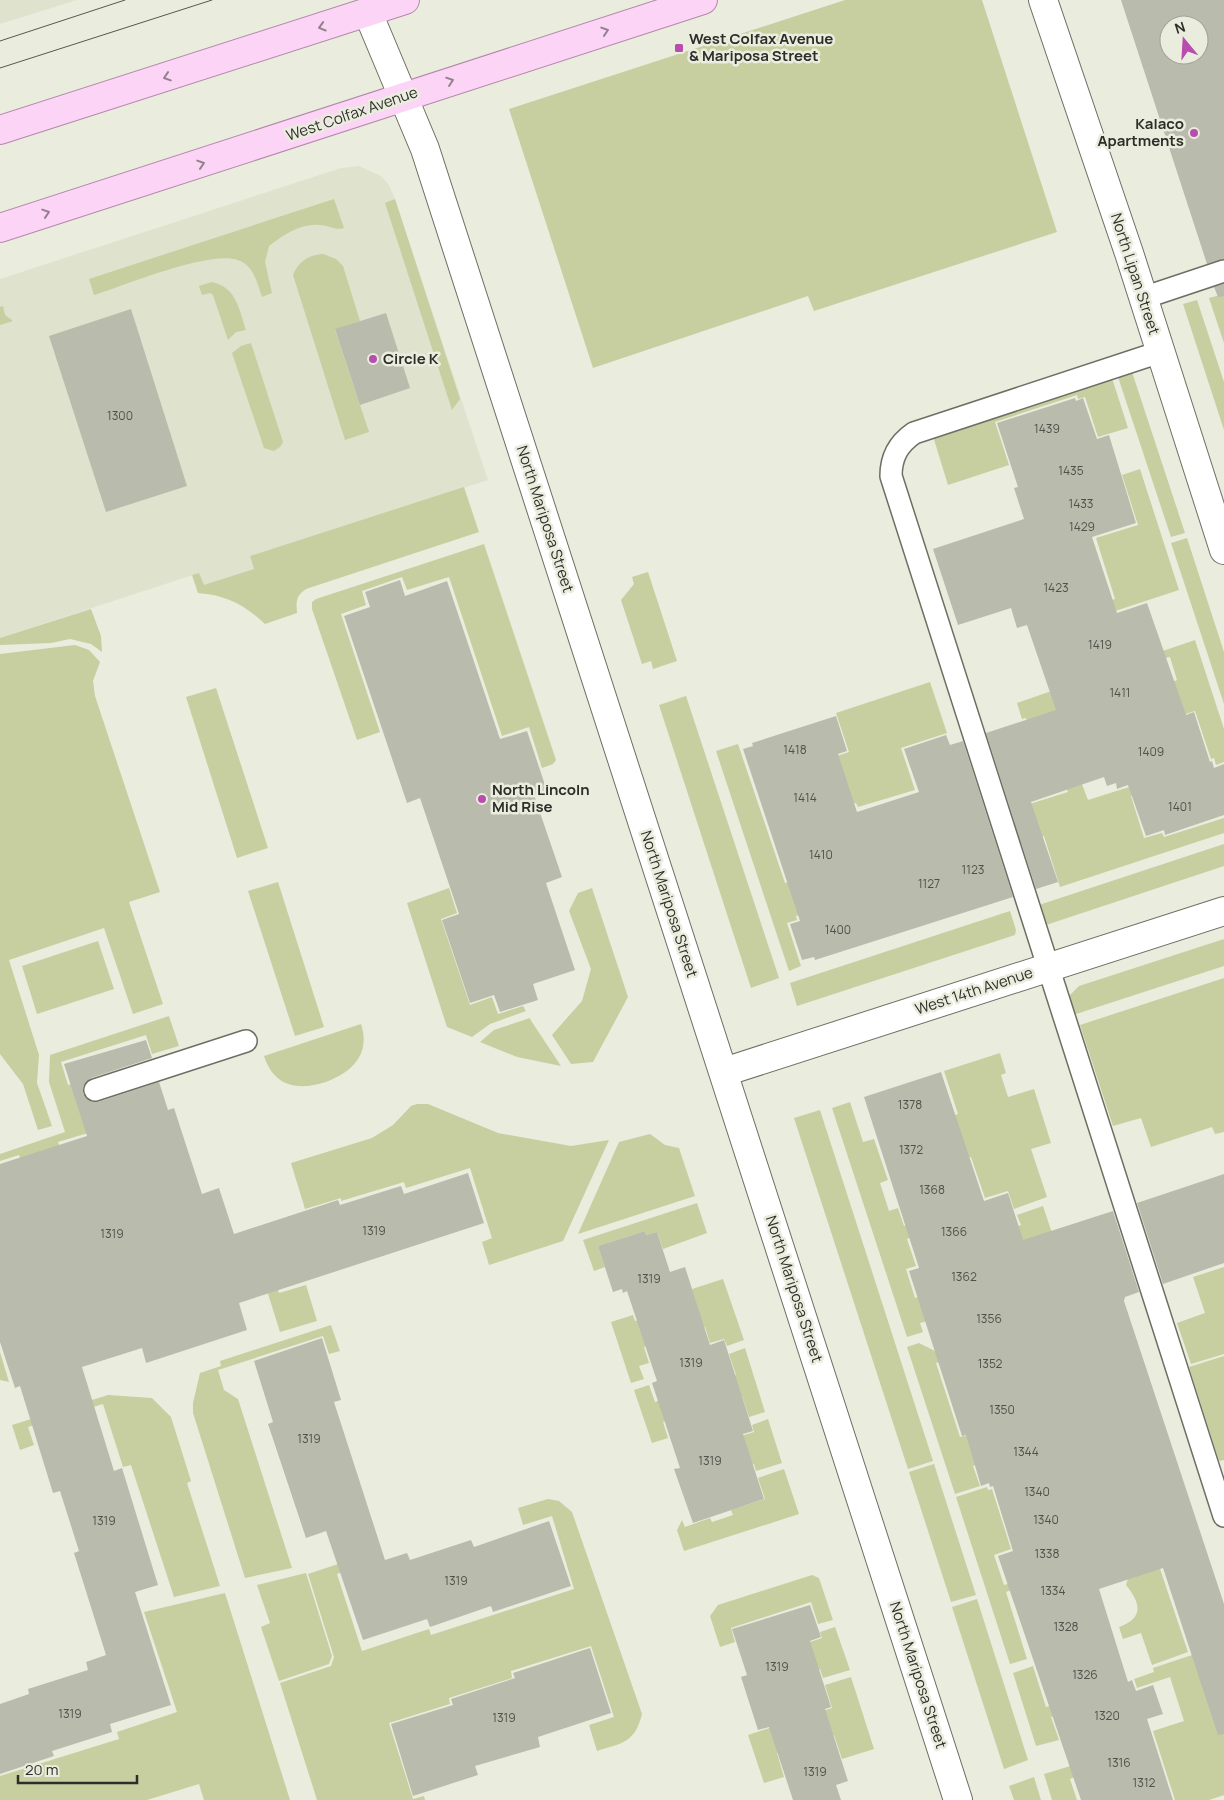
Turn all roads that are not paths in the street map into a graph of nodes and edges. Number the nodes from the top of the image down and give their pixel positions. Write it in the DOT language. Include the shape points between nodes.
graph roads {
  1 [pos="405,0"];
  2 [pos="703,0"];
  3 [pos="1043,0"];
  4 [pos="366,6"];
  5 [pos="404,97"];
  6 [pos="0,130"];
  7 [pos="0,228"];
  8 [pos="1224,271"];
  9 [pos="1143,298"];
  10 [pos="1160,352"];
  11 [pos="1224,550"];
  12 [pos="1224,911"];
  13 [pos="1048,968"];
  14 [pos="246,1041"];
  15 [pos="724,1072"];
  16 [pos="95,1090"];
  17 [pos="1224,1516"];
  18 [pos="958,1800"];
  1 -- 4 [label="main road"];
  5 -- 2 [label="main road, West Colfax Avenue, one-way"];
  3 -- 9 [label="street, North Lipan Street"];
  4 -- 5 [label="street, North Mariposa Street"];
  4 -- 6 [label="main road, one-way"];
  7 -- 5 [label="main road, West Colfax Avenue, one-way"];
  5 -- 15 [label="street, North Mariposa Street" via="431,167"];
  8 -- 9 [label="lane"];
  9 -- 10 [label="street, North Lipan Street"];
  10 -- 11 [label="street, North Lipan Street"];
  10 -- 13 [label="lane" via="926,427 901,443 891,465 892,486"];
  12 -- 13 [label="street, West 14th Avenue"];
  13 -- 15 [label="street, West 14th Avenue"];
  13 -- 17 [label="lane"];
  14 -- 16 [label="lane"];
  15 -- 18 [label="street, North Mariposa Street"];
}
